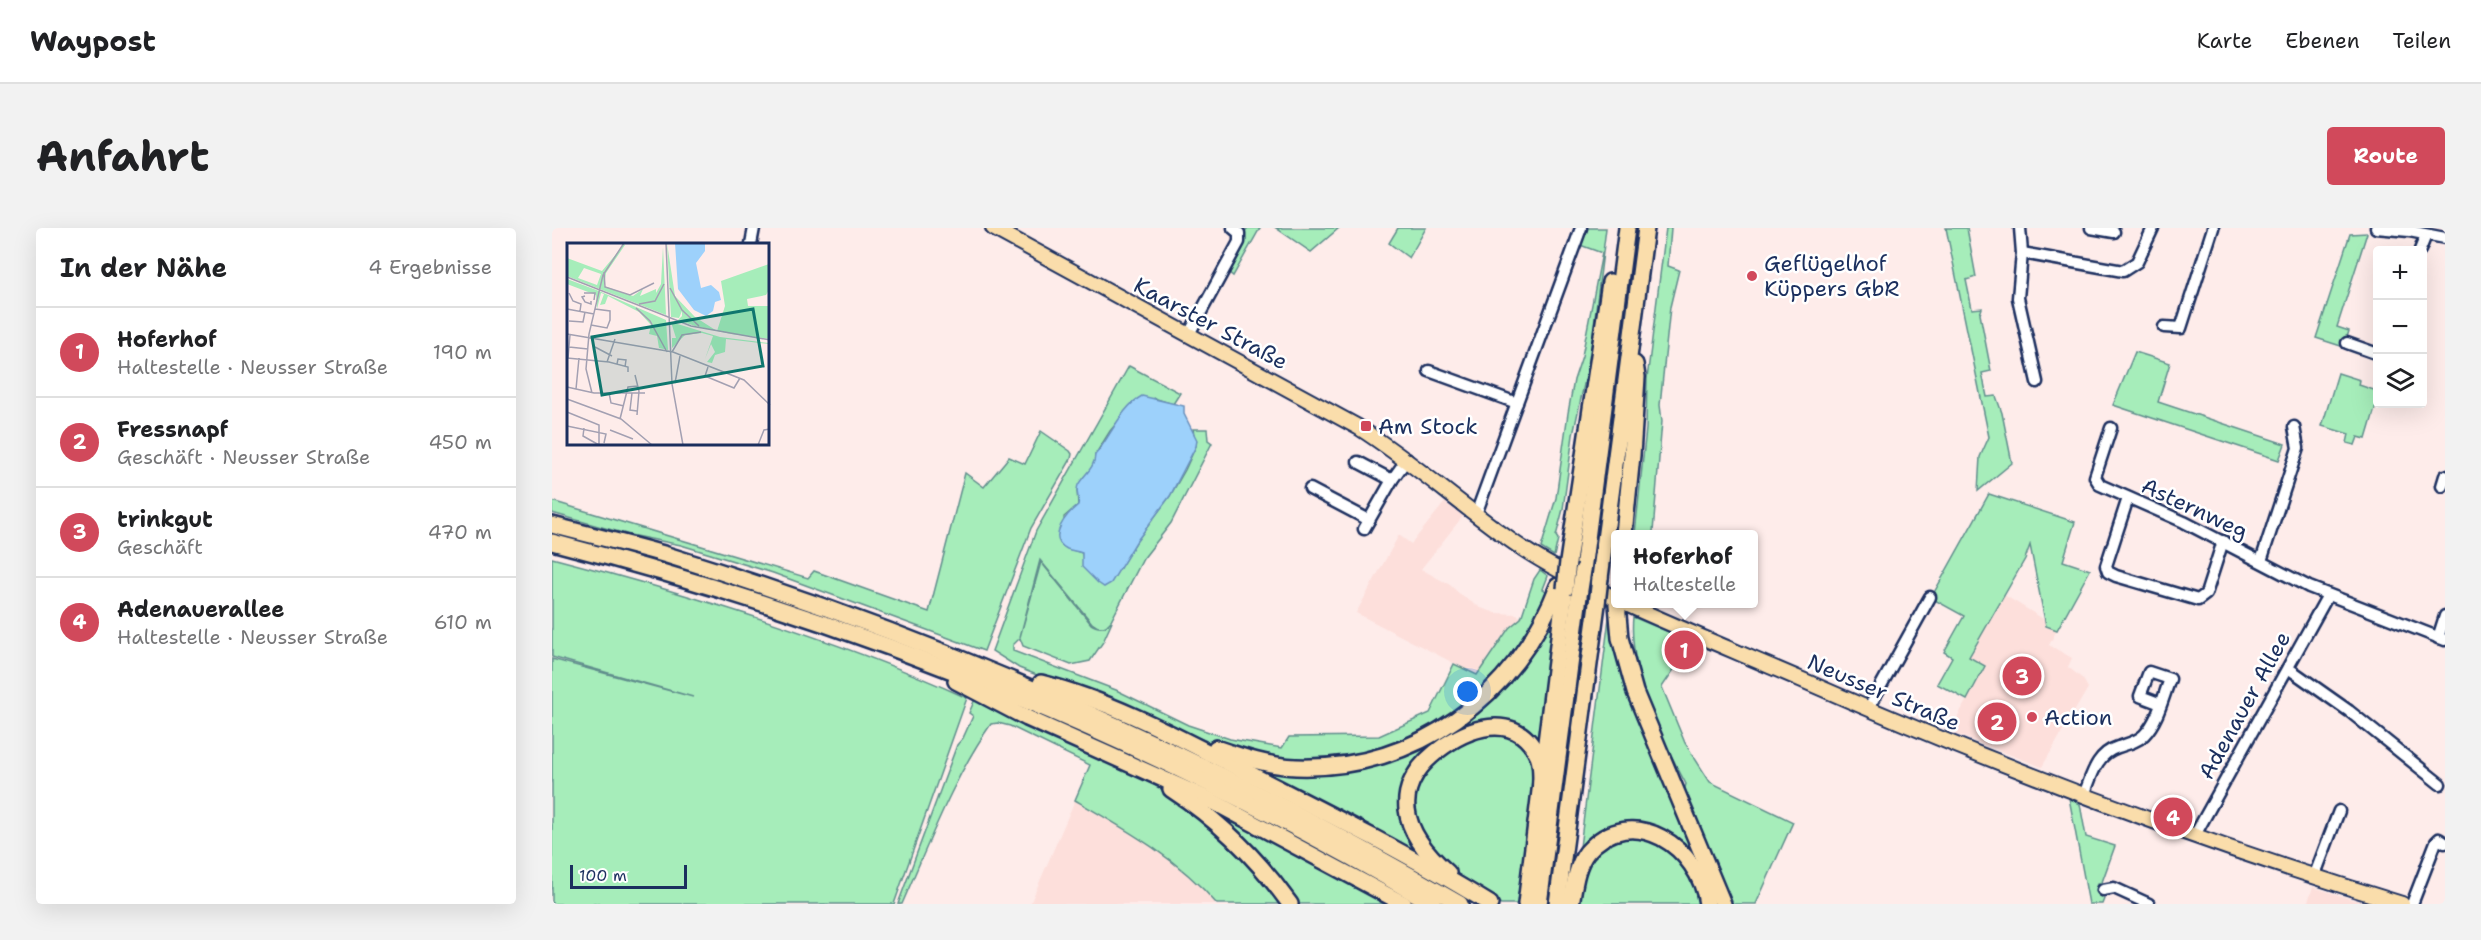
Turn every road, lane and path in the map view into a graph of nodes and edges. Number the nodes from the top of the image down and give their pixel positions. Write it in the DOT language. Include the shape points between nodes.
graph roads {
  1 [pos="754,228"];
  2 [pos="993,228"];
  3 [pos="1581,228"];
  4 [pos="1617,228"];
  5 [pos="1627,228"];
  6 [pos="1646,228"];
  7 [pos="2020,228"];
  8 [pos="2091,228"];
  9 [pos="2153,228"];
  10 [pos="2213,228"];
  11 [pos="2376,228"];
  12 [pos="1235,230"];
  13 [pos="2114,232"];
  14 [pos="2426,234"];
  15 [pos="2445,238"];
  16 [pos="751,243"];
  17 [pos="2422,246"];
  18 [pos="2022,253"];
  19 [pos="2164,327"];
  20 [pos="1189,334"];
  21 [pos="1631,343"];
  22 [pos="2347,344"];
  23 [pos="2373,352"];
  24 [pos="1430,371"];
  25 [pos="2037,382"];
  26 [pos="1517,404"];
  27 [pos="2294,427"];
  28 [pos="2111,428"];
  29 [pos="1407,459"];
  30 [pos="1358,462"];
  31 [pos="1392,480"];
  32 [pos="1310,489"];
  33 [pos="2128,498"];
  34 [pos="1476,514"];
  35 [pos="552,525"];
  36 [pos="1623,530"];
  37 [pos="2223,541"];
  38 [pos="552,542"];
  39 [pos="2261,561"];
  40 [pos="1561,563"];
  41 [pos="1561,587"];
  42 [pos="2328,595"];
  43 [pos="1930,597"];
  44 [pos="1611,599"];
  45 [pos="1619,608"];
  46 [pos="1626,608"];
  47 [pos="2445,616"];
  48 [pos="2441,639"];
  49 [pos="895,649"];
  50 [pos="977,666"];
  51 [pos="2288,668"];
  52 [pos="2161,704"];
  53 [pos="1868,709"];
  54 [pos="1169,732"];
  55 [pos="1124,762"];
  56 [pos="2440,784"];
  57 [pos="1541,793"];
  58 [pos="2084,795"];
  59 [pos="2339,811"];
  60 [pos="2194,835"];
  61 [pos="2445,843"];
  62 [pos="2314,877"];
  63 [pos="2103,890"];
  64 [pos="1474,894"];
  65 [pos="1533,900"];
  66 [pos="1566,903"];
  67 [pos="1290,904"];
  68 [pos="1404,904"];
  69 [pos="1433,904"];
  70 [pos="1460,904"];
  71 [pos="1491,904"];
  72 [pos="1707,904"];
  73 [pos="1723,904"];
  74 [pos="2150,904"];
  75 [pos="2402,904"];
  76 [pos="2412,904"];
  1 -- 16 [label="street"];
  2 -- 20 [label="main road, Kaarster Straße"];
  3 -- 26 [label="street"];
  4 -- 40 [label="highway" via="1576,502"];
  5 -- 65 [label="highway, bridge" via="1583,570"];
  6 -- 21 [label="highway"];
  7 -- 18 [label="street"];
  8 -- 13 [label="street"];
  9 -- 18 [label="street" via="2137,262 2123,271"];
  10 -- 19 [label="street" via="2181,328"];
  11 -- 14 [label="street"];
  12 -- 20 [label="street" via="1239,242"];
  14 -- 15 [label="street"];
  14 -- 17 [label="street"];
  18 -- 25 [label="street" via="2018,298"];
  20 -- 29 [label="main road, Kaarster Straße" via="1335,413"];
  21 -- 36 [label="highway" via="1637,377"];
  21 -- 66 [label="highway, bridge" via="1575,772"];
  22 -- 23 [label="street"];
  24 -- 26 [label="street"];
  26 -- 34 [label="street"];
  27 -- 39 [label="street" via="2298,448"];
  28 -- 33 [label="street, Asternweg" via="2095,477 2100,485"];
  29 -- 31 [label="street"];
  29 -- 34 [label="main road, Kaarster Straße"];
  30 -- 31 [label="street"];
  31 -- 32 [label="street" via="1367,525"];
  33 -- 37 [label="street, Asternweg"];
  33 -- 37 [label="street" via="2106,566 2115,576 2198,600 2206,594"];
  34 -- 40 [label="main road, Kaarster Straße" via="1508,538"];
  35 -- 50 [label="highway" via="665,555 786,594"];
  37 -- 39 [label="street, Asternweg"];
  38 -- 49 [label="highway" via="651,568"];
  39 -- 42 [label="street, Asternweg"];
  40 -- 41 [label="highway"];
  40 -- 44 [label="main road, Neusser Straße"];
  41 -- 54 [label="highway" via="1528,647 1494,688 1456,720 1398,750 1342,764 1294,767 1235,755"];
  41 -- 57 [label="highway"];
  42 -- 48 [label="street, Asternweg"];
  42 -- 51 [label="street, Adenauer Allee"];
  43 -- 53 [label="street"];
  45 -- 73 [label="highway" via="1626,665 1635,692"];
  46 -- 53 [label="main road, Neusser Straße"];
  47 -- 48 [label="street"];
  49 -- 55 [label="highway" via="1027,718"];
  49 -- 69 [label="highway" via="1014,695 1187,773"];
  50 -- 54 [label="highway" via="1089,698"];
  50 -- 70 [label="highway" via="1087,711 1191,760"];
  51 -- 56 [label="street"];
  51 -- 60 [label="street, Adenauer Allee"];
  52 -- 58 [label="street" via="2145,734 2100,758"];
  53 -- 58 [label="main road, Neusser Straße"];
  54 -- 64 [label="highway"];
  55 -- 67 [label="highway" via="1210,819 1253,859"];
  55 -- 68 [label="highway" via="1210,800"];
  57 -- 64 [label="highway" via="1541,769 1533,748 1514,732 1490,726 1467,732 1430,756 1413,777 1407,808 1414,835 1434,861"];
  57 -- 65 [label="highway"];
  58 -- 60 [label="main road, Neusser Straße"];
  59 -- 62 [label="street"];
  60 -- 62 [label="main road, Neusser Straße"];
  61 -- 76 [label="street" via="2437,840"];
  62 -- 75 [label="main road, Neusser Straße"];
  63 -- 74 [label="street" via="2114,888"];
  64 -- 71 [label="highway"];
  66 -- 72 [label="highway" via="1586,853 1608,836 1634,830 1660,836 1679,849 1696,870"];
}
